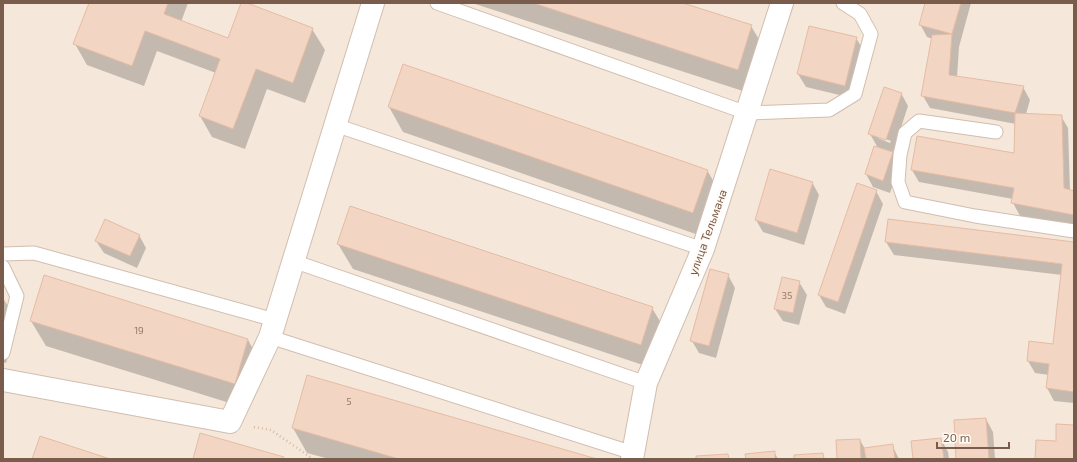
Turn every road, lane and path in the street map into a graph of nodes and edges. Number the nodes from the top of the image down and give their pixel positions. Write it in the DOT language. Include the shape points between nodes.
graph roads {
  1 [pos="373,3"];
  2 [pos="437,3"];
  3 [pos="782,3"];
  4 [pos="842,3"];
  5 [pos="746,113"];
  6 [pos="335,125"];
  7 [pos="996,132"];
  8 [pos="1074,231"];
  9 [pos="703,249"];
  10 [pos="3,254"];
  11 [pos="293,262"];
  12 [pos="3,267"];
  13 [pos="272,328"];
  14 [pos="3,353"];
  15 [pos="3,380"];
  16 [pos="646,383"];
  17 [pos="230,422"];
  18 [pos="632,456"];
  19 [pos="313,459"];
  1 -- 6 [label="street"];
  2 -- 5 [label="lane"];
  3 -- 5 [label="street, улица Тельмана"];
  4 -- 5 [label="lane" via="860,14 871,34 855,94 829,110"];
  5 -- 9 [label="street, улица Тельмана"];
  6 -- 9 [label="lane"];
  6 -- 11 [label="street"];
  7 -- 8 [label="lane" via="919,121 905,133 900,155 898,182 905,202"];
  9 -- 16 [label="street, улица Тельмана"];
  10 -- 13 [label="lane" via="34,253"];
  11 -- 13 [label="street"];
  11 -- 16 [label="lane"];
  12 -- 14 [label="lane" via="17,296"];
  13 -- 17 [label="street"];
  13 -- 18 [label="lane"];
  15 -- 17 [label="street"];
  16 -- 18 [label="street, улица Тельмана"];
  17 -- 19 [label="path" via="271,430"];
}
